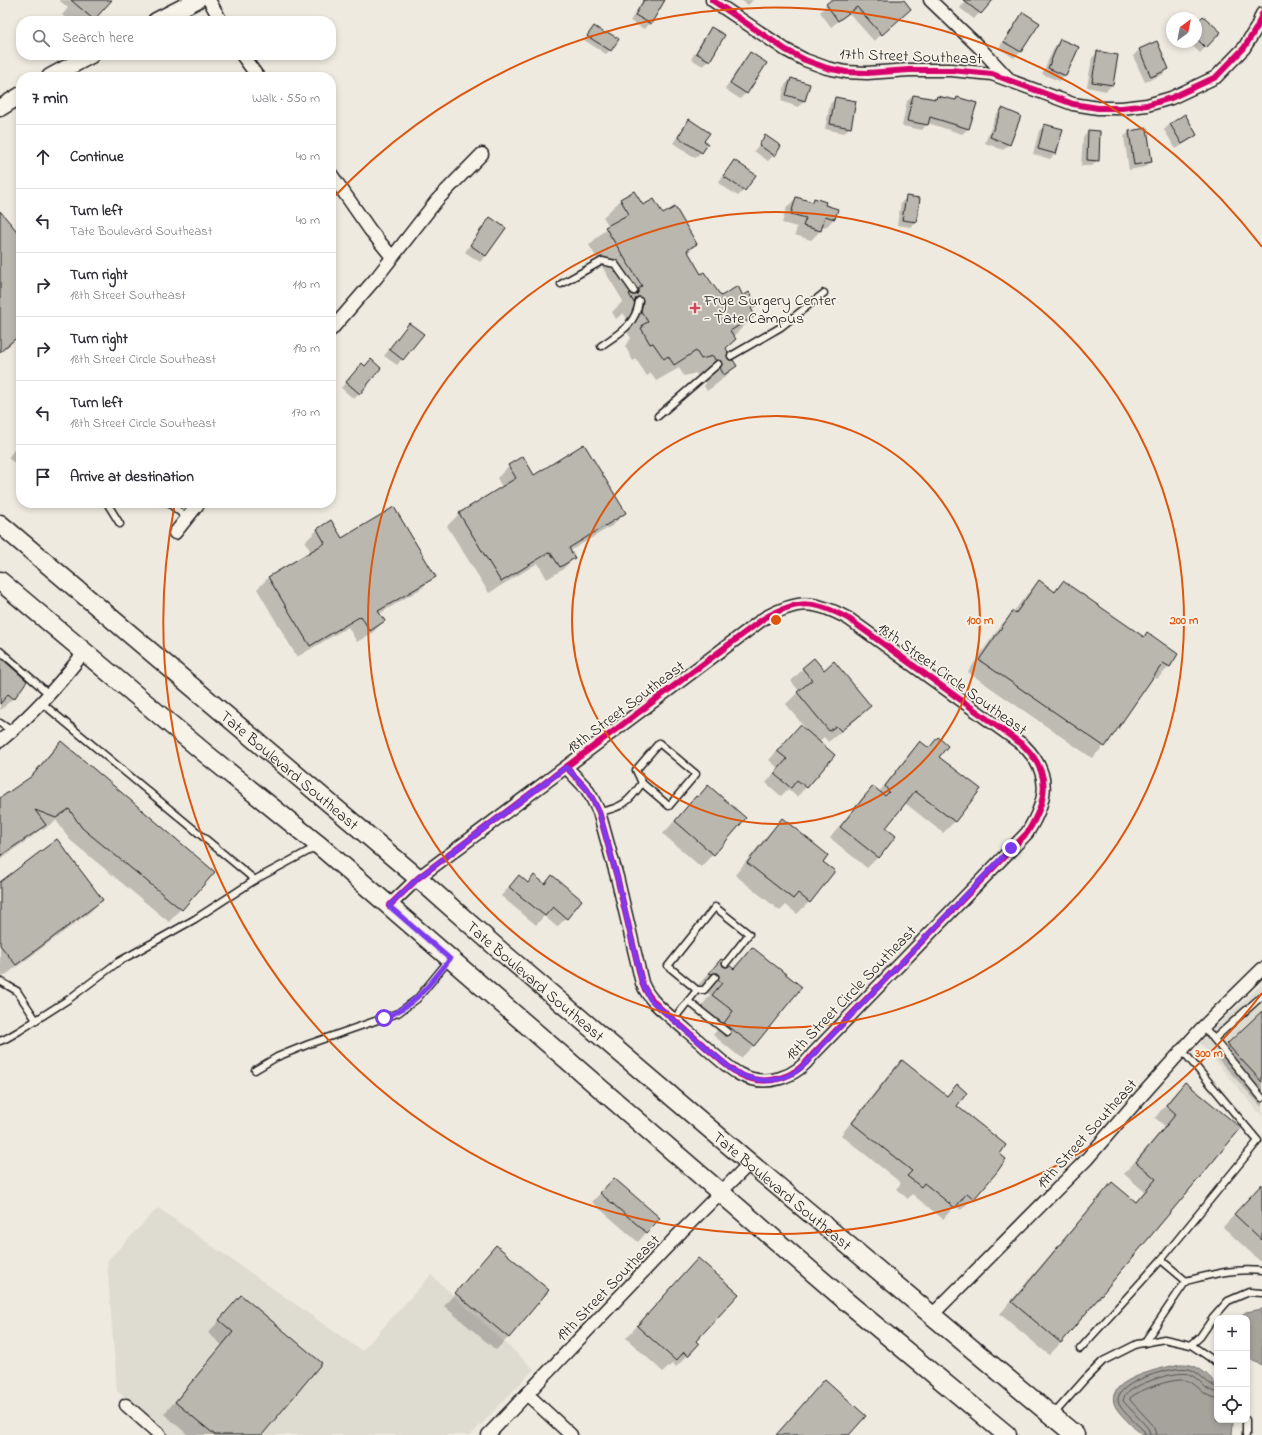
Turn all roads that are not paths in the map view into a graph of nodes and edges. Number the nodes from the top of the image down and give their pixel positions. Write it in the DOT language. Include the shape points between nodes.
graph roads {
  1 [pos="197,0"];
  2 [pos="209,0"];
  3 [pos="712,0"];
  4 [pos="930,0"];
  5 [pos="1262,14"];
  6 [pos="166,16"];
  7 [pos="218,16"];
  8 [pos="82,60"];
  9 [pos="246,60"];
  10 [pos="59,72"];
  11 [pos="254,72"];
  12 [pos="1010,80"];
  13 [pos="16,98"];
  14 [pos="0,108"];
  15 [pos="482,154"];
  16 [pos="336,181"];
  17 [pos="392,257"];
  18 [pos="561,284"];
  19 [pos="634,291"];
  20 [pos="824,293"];
  21 [pos="640,301"];
  22 [pos="336,324"];
  23 [pos="601,346"];
  24 [pos="731,356"];
  25 [pos="718,364"];
  26 [pos="658,416"];
  27 [pos="110,508"];
  28 [pos="176,508"];
  29 [pos="194,508"];
  30 [pos="187,518"];
  31 [pos="0,524"];
  32 [pos="120,524"];
  33 [pos="175,533"];
  34 [pos="0,581"];
  35 [pos="810,604"];
  36 [pos="0,651"];
  37 [pos="84,652"];
  38 [pos="46,698"];
  39 [pos="0,723"];
  40 [pos="12,731"];
  41 [pos="0,740"];
  42 [pos="566,767"];
  43 [pos="642,783"];
  44 [pos="599,812"];
  45 [pos="320,846"];
  46 [pos="418,878"];
  47 [pos="255,880"];
  48 [pos="389,906"];
  49 [pos="450,959"];
  50 [pos="726,963"];
  51 [pos="1262,969"];
  52 [pos="715,978"];
  53 [pos="0,981"];
  54 [pos="697,990"];
  55 [pos="1262,996"];
  56 [pos="688,1001"];
  57 [pos="674,1019"];
  58 [pos="36,1020"];
  59 [pos="1204,1027"];
  60 [pos="727,1032"];
  61 [pos="0,1037"];
  62 [pos="8,1038"];
  63 [pos="1214,1039"];
  64 [pos="0,1041"];
  65 [pos="1182,1050"];
  66 [pos="255,1070"];
  67 [pos="1262,1098"];
  68 [pos="750,1163"];
  69 [pos="721,1193"];
  70 [pos="1161,1260"];
  71 [pos="1262,1271"];
  72 [pos="1186,1281"];
  73 [pos="1262,1293"];
  74 [pos="931,1316"];
  75 [pos="1144,1343"];
  76 [pos="1191,1345"];
  77 [pos="1080,1349"];
  78 [pos="1214,1361"];
  79 [pos="527,1394"];
  80 [pos="126,1405"];
  81 [pos="1052,1416"];
  82 [pos="1246,1423"];
  83 [pos="160,1435"];
  84 [pos="488,1435"];
  85 [pos="571,1435"];
  86 [pos="1007,1435"];
  87 [pos="1074,1435"];
  88 [pos="1246,1435"];
  1 -- 6 [label="street"];
  2 -- 7 [label="street"];
  3 -- 12 [label="street, 17th Street Southeast" via="786,50 827,68 867,73 951,70 992,74"];
  4 -- 12 [label="street"];
  5 -- 12 [label="street, 17th Street Southeast" via="1244,48 1216,77 1171,98 1147,105 1098,108 1073,104"];
  8 -- 10 [label="street"];
  9 -- 11 [label="street"];
  13 -- 14 [label="street"];
  15 -- 17 [label="street" via="437,200"];
  16 -- 17 [label="street"];
  17 -- 22 [label="street"];
  18 -- 19 [label="lane" via="602,262 614,264"];
  20 -- 24 [label="lane" via="781,327"];
  21 -- 23 [label="lane" via="638,311 628,326"];
  25 -- 26 [label="lane"];
  27 -- 32 [label="lane"];
  28 -- 30 [label="lane"];
  29 -- 30 [label="street"];
  30 -- 33 [label="street"];
  31 -- 46 [label="main road, Tate Boulevard Southeast"];
  34 -- 37 [label="main road"];
  35 -- 42 [label="street, 18th Street Southeast" via="786,608 763,619"];
  35 -- 57 [label="street, 18th Street Circle Southeast" via="819,605 849,619 1031,752 1039,765 1043,780 1041,804 1037,816 1026,832 795,1072 771,1080 746,1077 731,1069"];
  36 -- 38 [label="lane"];
  37 -- 38 [label="street"];
  37 -- 45 [label="main road"];
  38 -- 40 [label="street"];
  38 -- 47 [label="lane"];
  39 -- 40 [label="lane"];
  40 -- 41 [label="street"];
  42 -- 44 [label="street, 18th Street Circle Southeast" via="586,788"];
  42 -- 46 [label="street, 18th Street Southeast"];
  43 -- 43 [label="lane" via="636,770 659,743 696,774 669,806"];
  43 -- 44 [label="lane" via="630,799 619,808"];
  44 -- 57 [label="street, 18th Street Circle Southeast" via="642,983 650,999"];
  45 -- 47 [label="lane"];
  45 -- 48 [label="main road"];
  46 -- 48 [label="street, 18th Street Southeast"];
  46 -- 68 [label="main road, Tate Boulevard Southeast"];
  47 -- 58 [label="lane" via="195,919 118,962"];
  48 -- 49 [label="main road"];
  49 -- 66 [label="lane" via="417,999 398,1013 309,1044"];
  49 -- 69 [label="main road"];
  50 -- 54 [label="lane" via="749,934 715,907 668,966"];
  51 -- 59 [label="street, 19th Street Southeast"];
  52 -- 54 [label="lane" via="704,990"];
  53 -- 58 [label="lane" via="17,991"];
  54 -- 56 [label="lane"];
  55 -- 63 [label="lane"];
  56 -- 57 [label="lane"];
  56 -- 60 [label="lane"];
  58 -- 62 [label="lane"];
  59 -- 63 [label="lane"];
  59 -- 65 [label="street, 19th Street Southeast"];
  61 -- 62 [label="lane"];
  62 -- 64 [label="lane"];
  63 -- 67 [label="lane"];
  65 -- 70 [label="lane" via="1258,1141"];
  65 -- 74 [label="street, 19th Street Southeast" via="1086,1160"];
  68 -- 69 [label="street, 19th Street Southeast"];
  68 -- 74 [label="main road, Tate Boulevard Southeast"];
  69 -- 79 [label="street, 19th Street Southeast"];
  69 -- 86 [label="main road"];
  70 -- 72 [label="lane"];
  70 -- 77 [label="lane"];
  71 -- 72 [label="lane" via="1246,1269 1215,1273"];
  72 -- 75 [label="lane"];
  73 -- 76 [label="lane" via="1249,1292 1228,1301"];
  74 -- 81 [label="main road, Tate Boulevard Southeast"];
  75 -- 76 [label="lane" via="1164,1340"];
  75 -- 81 [label="lane" via="1103,1361"];
  76 -- 78 [label="lane"];
  79 -- 84 [label="street, 19th Street Southeast"];
  79 -- 85 [label="street"];
  80 -- 83 [label="street"];
  81 -- 87 [label="main road, Tate Boulevard Southeast"];
  82 -- 88 [label="lane"];
}
